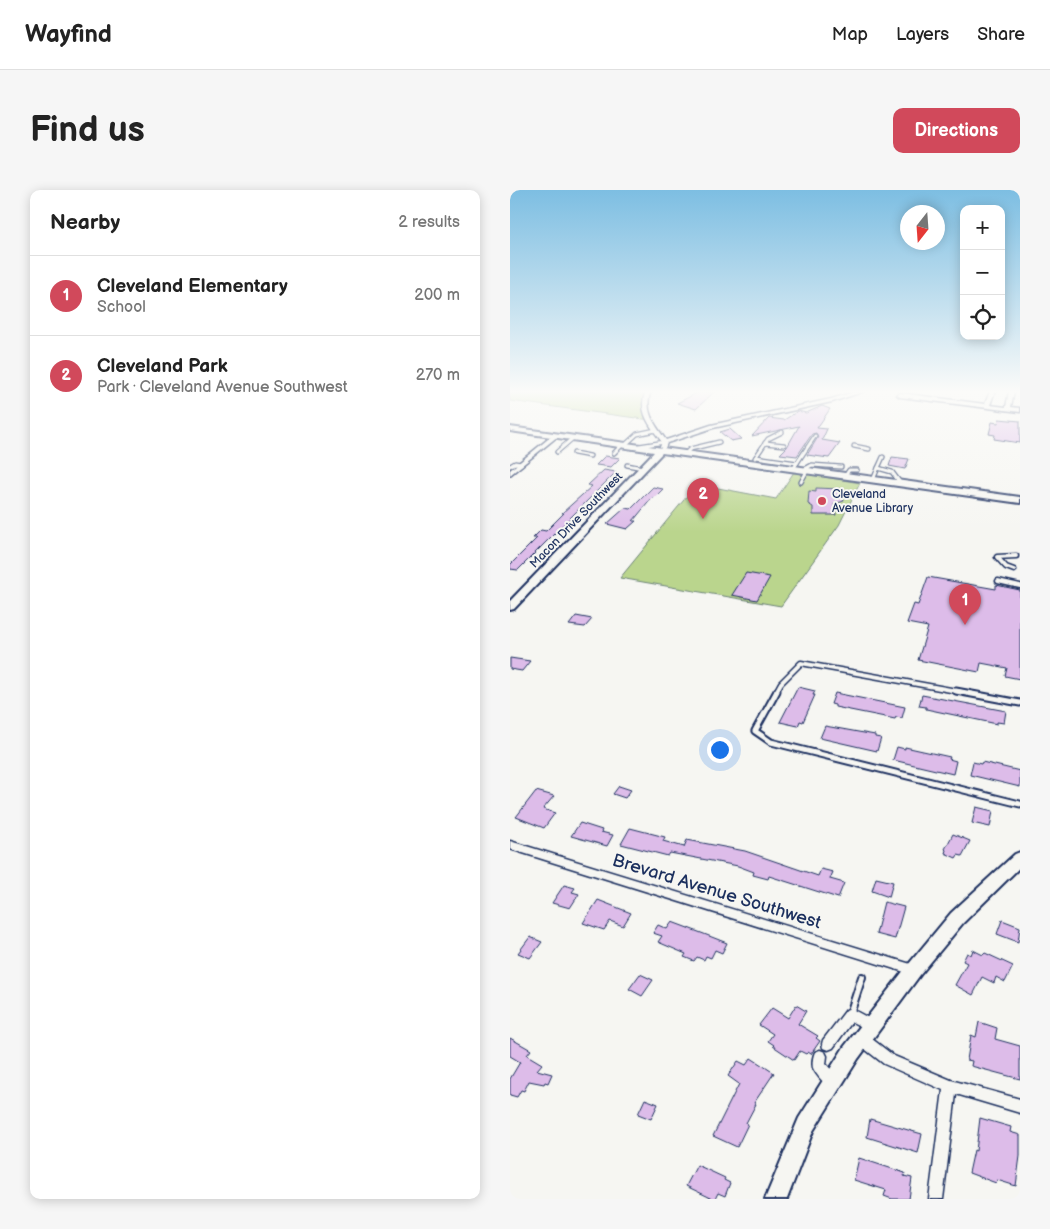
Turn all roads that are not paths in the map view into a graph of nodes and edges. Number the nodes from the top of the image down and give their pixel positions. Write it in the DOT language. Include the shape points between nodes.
graph roads {
  1 [pos="552,438"];
  2 [pos="573,438"];
  3 [pos="633,438"];
  4 [pos="659,438"];
  5 [pos="681,438"];
  6 [pos="773,438"];
  7 [pos="814,438"];
  8 [pos="719,442"];
  9 [pos="765,443"];
  10 [pos="627,445"];
  11 [pos="649,445"];
  12 [pos="784,445"];
  13 [pos="662,446"];
  14 [pos="854,446"];
  15 [pos="869,449"];
  16 [pos="557,452"];
  17 [pos="574,453"];
  18 [pos="614,453"];
  19 [pos="685,454"];
  20 [pos="590,456"];
  21 [pos="883,456"];
  22 [pos="753,460"];
  23 [pos="521,464"];
  24 [pos="627,465"];
  25 [pos="510,466"];
  26 [pos="841,467"];
  27 [pos="643,468"];
  28 [pos="800,468"];
  29 [pos="878,468"];
  30 [pos="857,470"];
  31 [pos="510,473"];
  32 [pos="845,476"];
  33 [pos="873,480"];
  34 [pos="801,482"];
  35 [pos="901,484"];
  36 [pos="1020,500"];
  37 [pos="1016,556"];
  38 [pos="1014,570"];
  39 [pos="998,581"];
  40 [pos="1020,586"];
  41 [pos="510,607"];
  42 [pos="1020,703"];
  43 [pos="1020,804"];
  44 [pos="510,846"];
  45 [pos="1020,858"];
  46 [pos="914,970"];
  47 [pos="862,977"];
  48 [pos="850,1014"];
  49 [pos="867,1033"];
  50 [pos="828,1044"];
  51 [pos="820,1056"];
  52 [pos="833,1082"];
  53 [pos="950,1086"];
  54 [pos="1020,1106"];
  55 [pos="776,1199"];
  56 [pos="936,1199"];
  1 -- 23 [label="street"];
  2 -- 10 [label="main road"];
  2 -- 16 [label="lane"];
  3 -- 10 [label="lane"];
  4 -- 13 [label="street"];
  5 -- 13 [label="street"];
  6 -- 9 [label="lane"];
  7 -- 28 [label="lane"];
  8 -- 19 [label="lane" via="690,449"];
  9 -- 12 [label="lane"];
  9 -- 22 [label="lane"];
  10 -- 11 [label="lane"];
  10 -- 11 [label="lane"];
  10 -- 13 [label="main road"];
  10 -- 18 [label="lane"];
  11 -- 13 [label="lane"];
  13 -- 19 [label="main road"];
  13 -- 27 [label="main road, Macon Drive Southwest"];
  14 -- 15 [label="lane"];
  17 -- 20 [label="lane"];
  19 -- 22 [label="main road"];
  21 -- 29 [label="lane"];
  22 -- 28 [label="main road"];
  23 -- 25 [label="lane"];
  23 -- 31 [label="street"];
  24 -- 27 [label="lane"];
  26 -- 28 [label="lane" via="812,465"];
  27 -- 41 [label="main road, Macon Drive Southwest"];
  28 -- 32 [label="main road"];
  28 -- 34 [label="lane"];
  29 -- 33 [label="lane"];
  29 -- 35 [label="lane" via="892,472"];
  30 -- 32 [label="lane" via="849,470"];
  32 -- 33 [label="main road"];
  33 -- 35 [label="main road"];
  35 -- 36 [label="main road"];
  37 -- 38 [label="lane" via="997,557"];
  39 -- 40 [label="lane"];
  42 -- 43 [label="lane" via="801,663 781,684 755,731 771,742"];
  44 -- 46 [label="street, Brevard Avenue Southwest"];
  45 -- 46 [label="main road" via="958,918"];
  46 -- 49 [label="main road"];
  47 -- 48 [label="lane"];
  48 -- 49 [label="street"];
  48 -- 50 [label="street"];
  49 -- 52 [label="main road"];
  49 -- 53 [label="street" via="889,1060"];
  51 -- 52 [label="street" via="819,1066"];
  52 -- 55 [label="main road" via="806,1125"];
  53 -- 54 [label="street"];
  53 -- 56 [label="street"];
}
